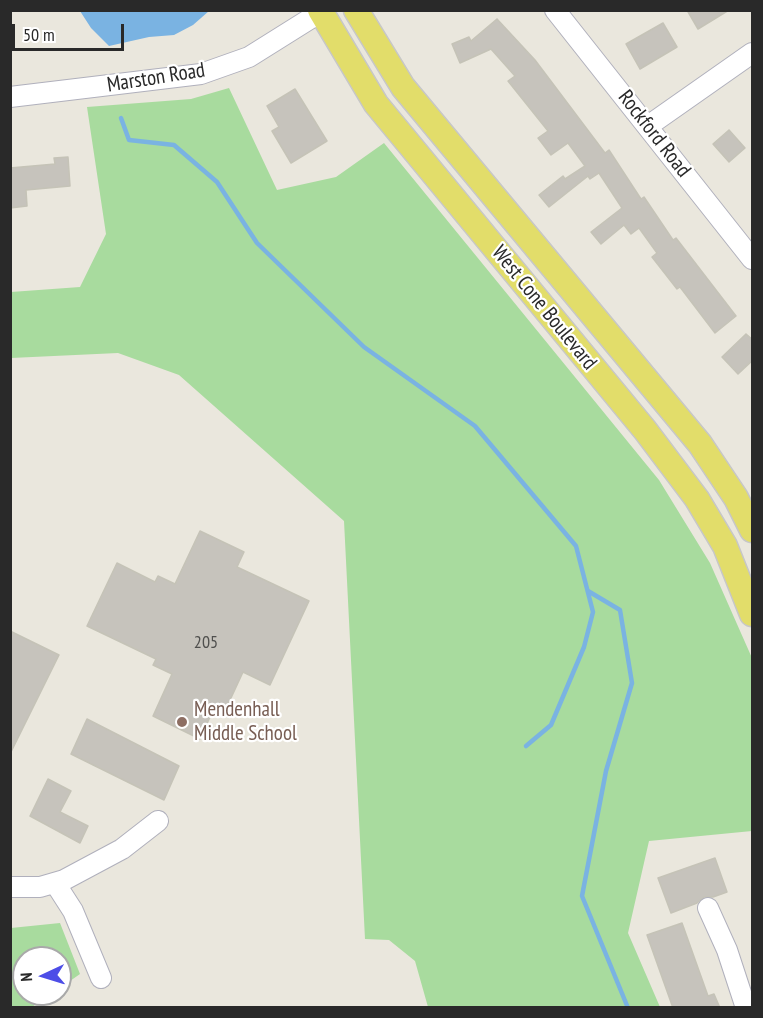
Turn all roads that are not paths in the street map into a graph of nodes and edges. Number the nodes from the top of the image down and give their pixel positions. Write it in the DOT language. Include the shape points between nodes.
graph roads {
  1 [pos="356,10"];
  2 [pos="555,10"];
  3 [pos="322,11"];
  4 [pos="753,53"];
  5 [pos="10,97"];
  6 [pos="648,126"];
  7 [pos="753,259"];
  8 [pos="753,530"];
  9 [pos="753,614"];
  10 [pos="158,821"];
  11 [pos="56,883"];
  12 [pos="10,887"];
  13 [pos="708,908"];
  14 [pos="101,978"];
  15 [pos="746,1008"];
  1 -- 8 [label="main road, West Cone Boulevard" via="403,87 700,444"];
  2 -- 6 [label="street, Rockford Road"];
  3 -- 5 [label="street, Marston Road" via="249,57 201,74"];
  3 -- 9 [label="main road, West Cone Boulevard" via="376,104 645,430 697,499 725,546"];
  4 -- 6 [label="street"];
  6 -- 7 [label="street, Rockford Road"];
  10 -- 11 [label="street" via="122,849"];
  11 -- 12 [label="street"];
  11 -- 14 [label="street" via="73,911"];
  13 -- 15 [label="street"];
}
